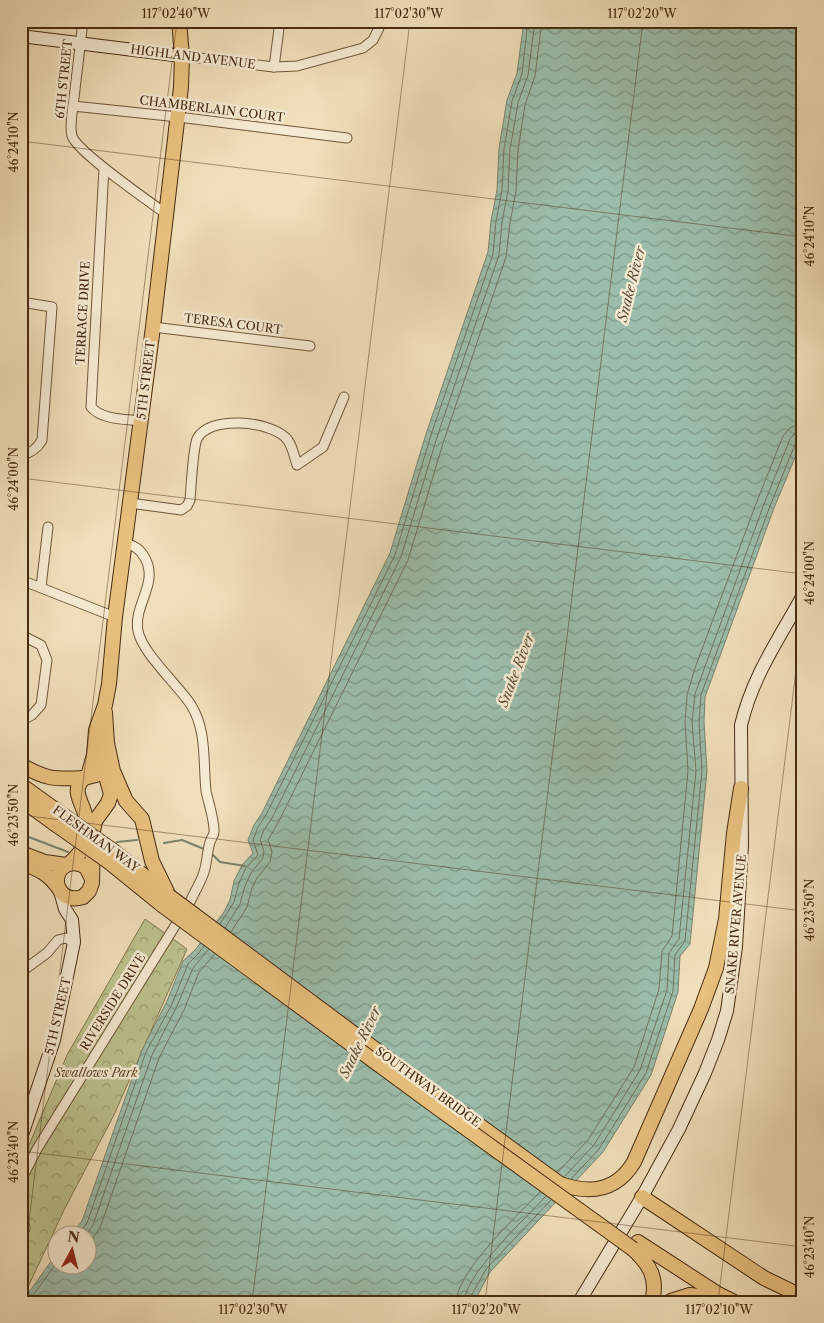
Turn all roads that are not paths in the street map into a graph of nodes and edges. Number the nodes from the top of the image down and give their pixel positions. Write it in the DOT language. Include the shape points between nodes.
graph roads {
  1 [pos="83,21"];
  2 [pos="179,21"];
  3 [pos="280,21"];
  4 [pos="380,21"];
  5 [pos="21,36"];
  6 [pos="80,44"];
  7 [pos="182,56"];
  8 [pos="274,67"];
  9 [pos="73,106"];
  10 [pos="178,117"];
  11 [pos="347,138"];
  12 [pos="104,168"];
  13 [pos="166,214"];
  14 [pos="21,302"];
  15 [pos="153,327"];
  16 [pos="310,346"];
  17 [pos="344,397"];
  18 [pos="141,421"];
  19 [pos="21,455"];
  20 [pos="130,503"];
  21 [pos="48,527"];
  22 [pos="125,543"];
  23 [pos="22,584"];
  24 [pos="41,587"];
  25 [pos="803,594"];
  26 [pos="803,600"];
  27 [pos="794,611"];
  28 [pos="115,617"];
  29 [pos="21,634"];
  30 [pos="105,705"];
  31 [pos="21,721"];
  32 [pos="106,726"];
  33 [pos="21,765"];
  34 [pos="86,777"];
  35 [pos="21,785"];
  36 [pos="109,786"];
  37 [pos="741,788"];
  38 [pos="21,799"];
  39 [pos="60,820"];
  40 [pos="148,844"];
  41 [pos="21,853"];
  42 [pos="21,863"];
  43 [pos="68,864"];
  44 [pos="92,879"];
  45 [pos="59,889"];
  46 [pos="83,897"];
  47 [pos="166,900"];
  48 [pos="72,920"];
  49 [pos="74,942"];
  50 [pos="21,972"];
  51 [pos="21,1138"];
  52 [pos="21,1180"];
  53 [pos="560,1184"];
  54 [pos="642,1197"];
  55 [pos="21,1205"];
  56 [pos="21,1236"];
  57 [pos="636,1245"];
  58 [pos="680,1268"];
  59 [pos="684,1282"];
  60 [pos="803,1297"];
  61 [pos="711,1299"];
  62 [pos="671,1301"];
  63 [pos="579,1302"];
  64 [pos="652,1302"];
  65 [pos="734,1302"];
  1 -- 6 [label="street, 6TH STREET"];
  2 -- 7 [label="main road, 5TH STREET"];
  3 -- 8 [label="street"];
  4 -- 8 [label="street, HIGHLAND AVENUE" via="373,40 363,48 297,66"];
  5 -- 6 [label="main road, HIGHLAND AVENUE"];
  6 -- 7 [label="main road, HIGHLAND AVENUE"];
  6 -- 9 [label="street, 6TH STREET"];
  7 -- 8 [label="street, HIGHLAND AVENUE"];
  7 -- 10 [label="main road, 5TH STREET"];
  9 -- 10 [label="street, CHAMBERLAIN COURT"];
  9 -- 12 [label="street, 6TH STREET" via="72,137"];
  10 -- 11 [label="street, CHAMBERLAIN COURT"];
  10 -- 13 [label="main road, 5TH STREET"];
  12 -- 13 [label="street, 6TH STREET"];
  12 -- 18 [label="street, TERRACE DRIVE" via="91,407 105,416"];
  13 -- 15 [label="main road, 5TH STREET"];
  14 -- 19 [label="street" via="52,307 43,435 38,447"];
  15 -- 16 [label="street, TERESA COURT"];
  15 -- 18 [label="main road, 5TH STREET"];
  17 -- 20 [label="street" via="323,447 297,465 285,437 277,432 244,423 226,423 202,431 196,441 187,506 181,510"];
  18 -- 20 [label="main road, 5TH STREET"];
  20 -- 22 [label="main road, 5TH STREET"];
  21 -- 24 [label="street"];
  22 -- 28 [label="main road, 5TH STREET"];
  22 -- 52 [label="street, RIVERSIDE DRIVE" via="142,552 150,573 140,609 138,633 169,679 191,704 199,721 206,792 214,832 204,873 191,900"];
  23 -- 24 [label="street"];
  24 -- 28 [label="street"];
  25 -- 27 [label="main road, SNAKE RIVER AVENUE"];
  26 -- 27 [label="main road, SNAKE RIVER AVENUE"];
  27 -- 37 [label="main road, SNAKE RIVER AVENUE" via="762,666 746,706 741,725"];
  28 -- 30 [label="main road, 5TH STREET"];
  29 -- 31 [label="street" via="41,645 47,660 41,705"];
  30 -- 32 [label="main road, 5TH STREET"];
  30 -- 34 [label="main road, 5TH STREET"];
  32 -- 36 [label="main road, 5TH STREET" via="102,732 100,752"];
  32 -- 40 [label="main road" via="116,779 126,801 142,819"];
  33 -- 34 [label="main road" via="43,777 62,780"];
  34 -- 36 [label="main road" via="96,775"];
  34 -- 43 [label="main road, 5TH STREET" via="77,794 87,825 83,847"];
  35 -- 39 [label="main road, FLESHMAN WAY"];
  36 -- 40 [label="main road, 5TH STREET" via="120,807 133,820"];
  36 -- 44 [label="main road" via="108,803 99,814 93,830"];
  37 -- 53 [label="main road" via="726,919 716,968 634,1162 613,1184 598,1189 585,1190"];
  37 -- 54 [label="main road, SNAKE RIVER AVENUE" via="742,845 736,948 727,1011 695,1096"];
  38 -- 39 [label="main road, FLESHMAN WAY"];
  39 -- 47 [label="main road, FLESHMAN WAY, bridge"];
  40 -- 47 [label="main road"];
  41 -- 43 [label="main road" via="45,862"];
  42 -- 45 [label="main road" via="39,869"];
  43 -- 44 [label="main road" via="79,863 86,867"];
  43 -- 45 [label="main road" via="58,874"];
  44 -- 46 [label="main road" via="91,887"];
  45 -- 46 [label="main road" via="70,898"];
  45 -- 48 [label="main road, 5TH STREET"];
  46 -- 48 [label="main road"];
  47 -- 53 [label="main road, SOUTHWAY BRIDGE, bridge"];
  47 -- 57 [label="main road, SOUTHWAY BRIDGE, bridge" via="438,1108"];
  48 -- 49 [label="main road, 5TH STREET"];
  49 -- 50 [label="street" via="66,938 58,940"];
  49 -- 51 [label="main road, 5TH STREET" via="54,1040"];
  53 -- 57 [label="main road, SOUTHWAY BRIDGE"];
  54 -- 60 [label="main road" via="764,1278"];
  54 -- 63 [label="main road, SNAKE RIVER AVENUE"];
  55 -- 56 [label="street" via="25,1229"];
  57 -- 58 [label="main road"];
  57 -- 59 [label="main road"];
  57 -- 64 [label="main road" via="655,1285"];
  58 -- 59 [label="main road"];
  58 -- 65 [label="main road"];
  59 -- 61 [label="main road"];
  59 -- 62 [label="main road"];
  61 -- 62 [label="main road" via="690,1295"];
}
